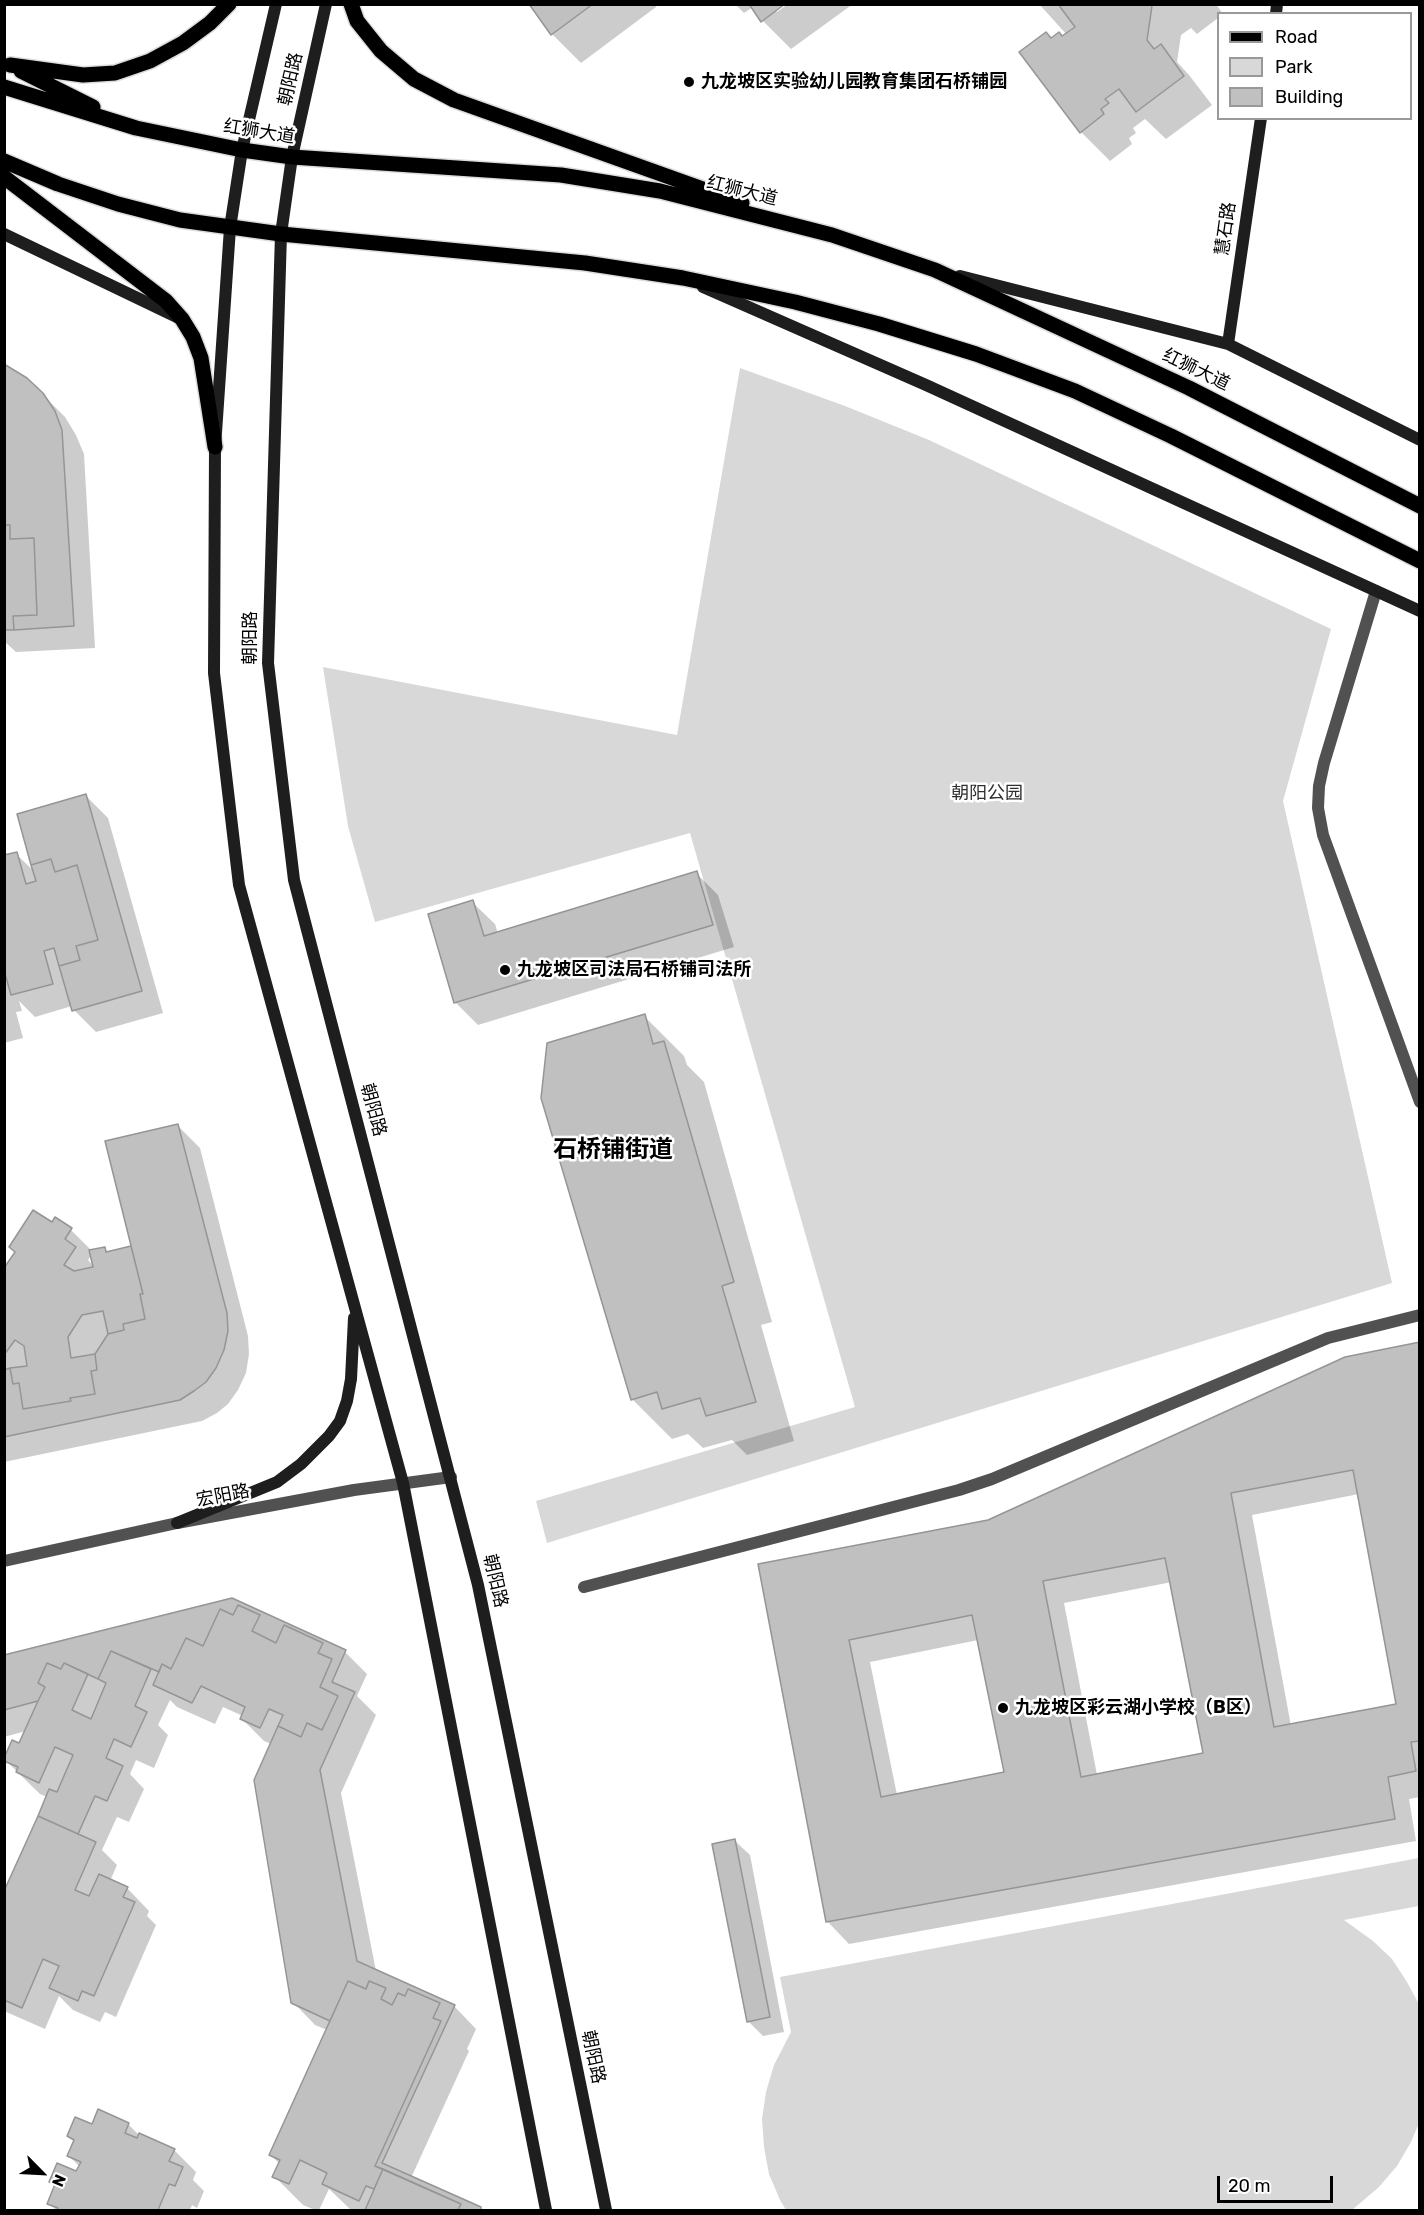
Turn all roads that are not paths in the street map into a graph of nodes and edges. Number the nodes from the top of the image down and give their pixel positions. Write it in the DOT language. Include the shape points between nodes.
graph roads {
  1 [pos="229,4"];
  2 [pos="276,4"];
  3 [pos="326,4"];
  4 [pos="351,4"];
  5 [pos="7,64"];
  6 [pos="4,87"];
  7 [pos="1261,120"];
  8 [pos="136,128"];
  9 [pos="242,150"];
  10 [pos="292,157"];
  11 [pos="4,161"];
  12 [pos="4,177"];
  13 [pos="230,228"];
  14 [pos="4,234"];
  15 [pos="280,234"];
  16 [pos="832,235"];
  17 [pos="935,270"];
  18 [pos="683,278"];
  19 [pos="182,319"];
  20 [pos="1228,344"];
  21 [pos="1419,440"];
  22 [pos="214,447"];
  23 [pos="1419,506"];
  24 [pos="1419,561"];
  25 [pos="1376,591"];
  26 [pos="1419,611"];
  27 [pos="1419,1102"];
  28 [pos="354,1305"];
  29 [pos="1419,1315"];
  30 [pos="451,1477"];
  31 [pos="403,1483"];
  32 [pos="177,1523"];
  33 [pos="4,1561"];
  34 [pos="584,1587"];
  35 [pos="546,2211"];
  36 [pos="606,2211"];
  1 -- 5 [label="main road" via="183,43 150,62 115,73 84,75"];
  2 -- 9 [label="main road, 朝阳路"];
  3 -- 10 [label="main road, 朝阳路"];
  4 -- 16 [label="main road" via="357,21 381,51 414,79 454,100"];
  5 -- 8 [label="main road"];
  6 -- 8 [label="main road, 红狮大道"];
  7 -- 20 [label="main road, 慧石路"];
  8 -- 9 [label="main road, 红狮大道"];
  9 -- 10 [label="main road, 红狮大道"];
  9 -- 13 [label="main road, 朝阳路"];
  10 -- 15 [label="main road, 朝阳路"];
  10 -- 16 [label="main road, 红狮大道" via="561,175 660,191"];
  11 -- 13 [label="main road" via="118,204"];
  12 -- 19 [label="main road" via="166,302"];
  13 -- 15 [label="main road"];
  13 -- 22 [label="main road, 朝阳路"];
  14 -- 19 [label="main road"];
  15 -- 18 [label="main road" via="585,263"];
  15 -- 30 [label="main road, 朝阳路" via="268,663 294,880"];
  16 -- 17 [label="main road, 红狮大道"];
  17 -- 20 [label="main road"];
  17 -- 23 [label="main road, 红狮大道" via="1190,388"];
  18 -- 24 [label="main road" via="879,324 1075,391"];
  18 -- 25 [label="main road"];
  19 -- 22 [label="main road" via="201,358"];
  20 -- 21 [label="main road"];
  22 -- 28 [label="main road, 朝阳路" via="214,673 239,885"];
  25 -- 26 [label="main road"];
  25 -- 27 [label="street" via="1324,763 1318,808 1323,835"];
  28 -- 31 [label="main road, 朝阳路"];
  28 -- 32 [label="main road" via="347,1401 340,1421 328,1436 277,1482"];
  29 -- 34 [label="street" via="1328,1338 959,1490"];
  30 -- 31 [label="street, 宏阳路"];
  30 -- 36 [label="main road, 朝阳路" via="478,1585"];
  31 -- 32 [label="street, 宏阳路"];
  31 -- 35 [label="main road, 朝阳路"];
  32 -- 33 [label="street, 宏阳路"];
}
